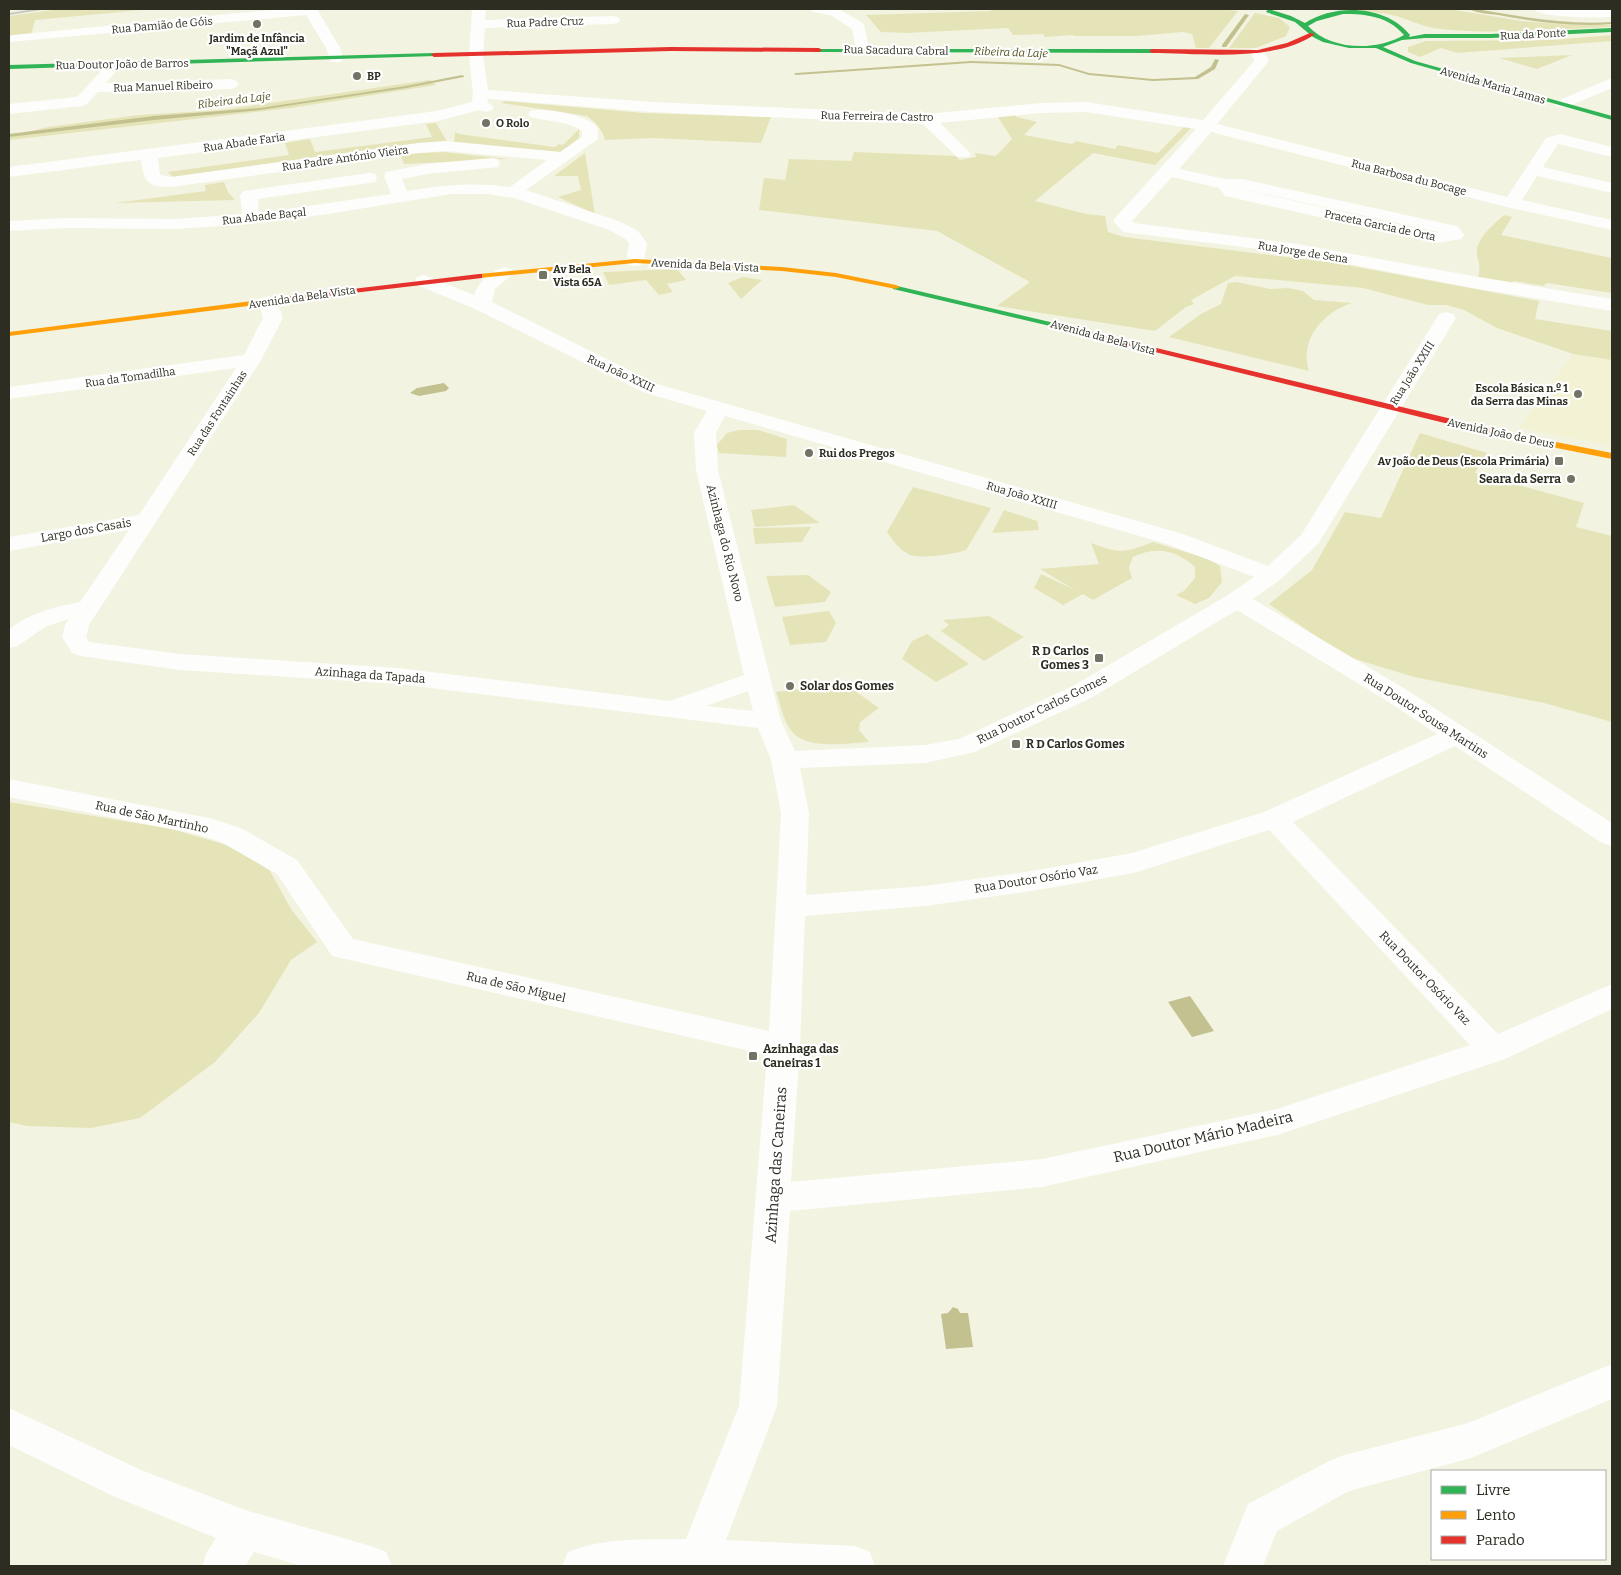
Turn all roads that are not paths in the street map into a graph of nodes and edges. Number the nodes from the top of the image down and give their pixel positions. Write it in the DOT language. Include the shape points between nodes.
graph roads {
  1 [pos="310,9"];
  2 [pos="479,9"];
  3 [pos="818,9"];
  4 [pos="1540,9"];
  5 [pos="1262,10"];
  6 [pos="1612,13"];
  7 [pos="1324,14"];
  8 [pos="613,20"];
  9 [pos="476,24"];
  10 [pos="1404,26"];
  11 [pos="1309,30"];
  12 [pos="1612,30"];
  13 [pos="1455,35"];
  14 [pos="13,39"];
  15 [pos="1404,40"];
  16 [pos="1376,46"];
  17 [pos="862,49"];
  18 [pos="1258,52"];
  19 [pos="476,55"];
  20 [pos="336,59"];
  21 [pos="114,64"];
  22 [pos="9,67"];
  23 [pos="1612,83"];
  24 [pos="231,84"];
  25 [pos="95,88"];
  26 [pos="480,99"];
  27 [pos="1562,104"];
  28 [pos="9,109"];
  29 [pos="1612,118"];
  30 [pos="927,119"];
  31 [pos="1207,126"];
  32 [pos="1612,152"];
  33 [pos="149,154"];
  34 [pos="963,154"];
  35 [pos="563,158"];
  36 [pos="1532,170"];
  37 [pos="1167,171"];
  38 [pos="9,172"];
  39 [pos="540,173"];
  40 [pos="369,178"];
  41 [pos="1225,184"];
  42 [pos="1612,188"];
  43 [pos="517,193"];
  44 [pos="401,197"];
  45 [pos="1511,203"];
  46 [pos="251,219"];
  47 [pos="1612,225"];
  48 [pos="9,226"];
  49 [pos="635,261"];
  50 [pos="505,273"];
  51 [pos="424,281"];
  52 [pos="269,302"];
  53 [pos="482,305"];
  54 [pos="1612,305"];
  55 [pos="1446,318"];
  56 [pos="9,334"];
  57 [pos="251,360"];
  58 [pos="9,393"];
  59 [pos="1390,408"];
  60 [pos="719,409"];
  61 [pos="1612,456"];
  62 [pos="147,520"];
  63 [pos="9,544"];
  64 [pos="1272,575"];
  65 [pos="1236,600"];
  66 [pos="88,608"];
  67 [pos="74,637"];
  68 [pos="9,641"];
  69 [pos="759,678"];
  70 [pos="672,709"];
  71 [pos="768,721"];
  72 [pos="1456,735"];
  73 [pos="785,760"];
  74 [pos="9,788"];
  75 [pos="1274,819"];
  76 [pos="1612,836"];
  77 [pos="288,867"];
  78 [pos="791,907"];
  79 [pos="1612,996"];
  80 [pos="784,1047"];
  81 [pos="1494,1050"];
  82 [pos="773,1198"];
  83 [pos="1612,1381"];
  84 [pos="9,1426"];
  85 [pos="245,1530"];
  86 [pos="698,1560"];
  87 [pos="222,1566"];
  88 [pos="371,1566"];
  89 [pos="583,1566"];
  90 [pos="855,1566"];
  91 [pos="1243,1566"];
  1 -- 14 [label="street, Rua Damião de Góis"];
  1 -- 20 [label="street"];
  2 -- 9 [label="street"];
  3 -- 17 [label="street" via="834,12 859,27"];
  4 -- 6 [label="street"];
  5 -- 7 [label="street"];
  5 -- 11 [label="street" via="1298,21"];
  7 -- 10 [label="street" via="1362,13 1387,18"];
  7 -- 11 [label="street, Rua Sacadura Cabral" via="1307,21"];
  8 -- 9 [label="street, Rua Padre Cruz"];
  9 -- 19 [label="street"];
  10 -- 13 [label="street"];
  10 -- 15 [label="street" via="1407,35"];
  11 -- 16 [label="street" via="1329,42"];
  11 -- 18 [label="street, Rua Sacadura Cabral" via="1289,44"];
  12 -- 13 [label="street, Rua da Ponte"];
  13 -- 15 [label="street"];
  15 -- 16 [label="street"];
  16 -- 27 [label="street, Avenida Maria Lamas" via="1413,62"];
  17 -- 18 [label="street, Rua Sacadura Cabral"];
  17 -- 19 [label="street, Rua Sacadura Cabral" via="671,49"];
  18 -- 31 [label="street" via="1262,61"];
  19 -- 20 [label="street, Rua Doutor João de Barros"];
  19 -- 26 [label="street"];
  20 -- 21 [label="street, Rua Doutor João de Barros"];
  21 -- 22 [label="street, Rua Doutor João de Barros"];
  21 -- 25 [label="street"];
  23 -- 27 [label="street"];
  24 -- 25 [label="street, Rua Manuel Ribeiro"];
  25 -- 28 [label="street" via="82,101"];
  26 -- 30 [label="street, Rua Ferreira de Castro"];
  26 -- 33 [label="street, Rua Abade Faria" via="438,116"];
  26 -- 35 [label="street" via="507,111 560,117 582,123 590,129 590,139"];
  27 -- 29 [label="street, Avenida Maria Lamas"];
  30 -- 31 [label="street, Rua Ferreira de Castro" via="1086,107"];
  30 -- 34 [label="street"];
  31 -- 37 [label="street, Rua Jorge de Sena"];
  31 -- 45 [label="street, Rua Barbosa du Bocage"];
  32 -- 36 [label="street" via="1560,139 1552,141"];
  33 -- 35 [label="street, Rua Padre António Vieira" via="152,177 159,182 446,146"];
  33 -- 38 [label="street, Rua Abade Faria"];
  35 -- 39 [label="street"];
  36 -- 42 [label="street"];
  36 -- 45 [label="street"];
  37 -- 41 [label="street, Praceta Garcia de Orta"];
  37 -- 54 [label="street, Rua Jorge de Sena" via="1122,221 1129,228 1298,249"];
  39 -- 43 [label="street" via="519,187"];
  39 -- 44 [label="street" via="525,163 513,161 427,169 392,176"];
  40 -- 46 [label="street" via="249,195"];
  41 -- 41 [label="street, Praceta Garcia de Orta" via="1242,184 1452,230 1455,235 1437,238 1231,192"];
  43 -- 44 [label="street, Rua Abade Baçal" via="451,189"];
  43 -- 49 [label="street, Rua Abade Baçal" via="615,226 632,235 638,243"];
  44 -- 46 [label="street, Rua Abade Baçal"];
  45 -- 47 [label="street, Rua Barbosa du Bocage"];
  46 -- 48 [label="street, Rua Abade Baçal" via="177,224"];
  49 -- 50 [label="street, Avenida da Bela Vista"];
  49 -- 59 [label="street, Avenida da Bela Vista" via="727,264 836,275 913,290"];
  50 -- 51 [label="street, Avenida da Bela Vista"];
  50 -- 53 [label="street" via="492,281 483,293"];
  51 -- 52 [label="street, Avenida da Bela Vista"];
  51 -- 53 [label="street, Rua João XXIII"];
  52 -- 56 [label="street, Avenida da Bela Vista"];
  52 -- 57 [label="street, Rua das Fontainhas" via="273,318"];
  53 -- 60 [label="street, Rua João XXIII" via="650,388"];
  55 -- 59 [label="street, Rua João XXIII"];
  57 -- 58 [label="street, Rua da Tomadilha"];
  57 -- 62 [label="street, Rua das Fontainhas"];
  59 -- 61 [label="street, Avenida João de Deus"];
  59 -- 64 [label="street, Rua João XXIII" via="1310,539"];
  60 -- 64 [label="street, Rua João XXIII" via="1175,538"];
  60 -- 69 [label="street, Azinhaga do Rio Novo" via="705,433 707,470"];
  62 -- 63 [label="street, Largo dos Casais"];
  62 -- 66 [label="street, Largo dos Casais"];
  64 -- 65 [label="street, Rua Doutor Carlos Gomes"];
  65 -- 72 [label="street, Rua Doutor Sousa Martins" via="1393,693"];
  65 -- 73 [label="street, Rua Doutor Carlos Gomes" via="1082,692 966,746 925,754"];
  66 -- 67 [label="street, Largo dos Casais" via="77,625"];
  66 -- 68 [label="street" via="52,614 21,630"];
  67 -- 70 [label="street, Azinhaga da Tapada" via="80,648 180,662 398,676"];
  69 -- 70 [label="street"];
  69 -- 71 [label="street, Azinhaga do Rio Novo"];
  70 -- 71 [label="street"];
  71 -- 73 [label="street, Azinhaga das Caneiras"];
  72 -- 75 [label="street, Rua Doutor Osório Vaz"];
  72 -- 76 [label="street, Rua Doutor Sousa Martins"];
  73 -- 78 [label="street, Azinhaga das Caneiras" via="795,814"];
  74 -- 77 [label="street, Rua de São Martinho" via="199,825 231,835"];
  75 -- 78 [label="street, Rua Doutor Osório Vaz" via="1134,863 925,896"];
  75 -- 81 [label="street, Rua Doutor Osório Vaz"];
  77 -- 80 [label="street, Rua de São Miguel" via="343,948"];
  78 -- 80 [label="street, Azinhaga das Caneiras"];
  79 -- 81 [label="street, Rua Doutor Mário Madeira"];
  80 -- 82 [label="street, Azinhaga das Caneiras"];
  81 -- 82 [label="street, Rua Doutor Mário Madeira" via="1277,1122 1042,1172"];
  82 -- 86 [label="street, Azinhaga das Caneiras" via="758,1406"];
  83 -- 91 [label="street" via="1471,1440 1340,1475 1262,1518"];
  84 -- 85 [label="street" via="127,1483"];
  85 -- 87 [label="street"];
  85 -- 88 [label="street"];
  86 -- 89 [label="street" via="608,1562"];
  86 -- 90 [label="street"];
}
